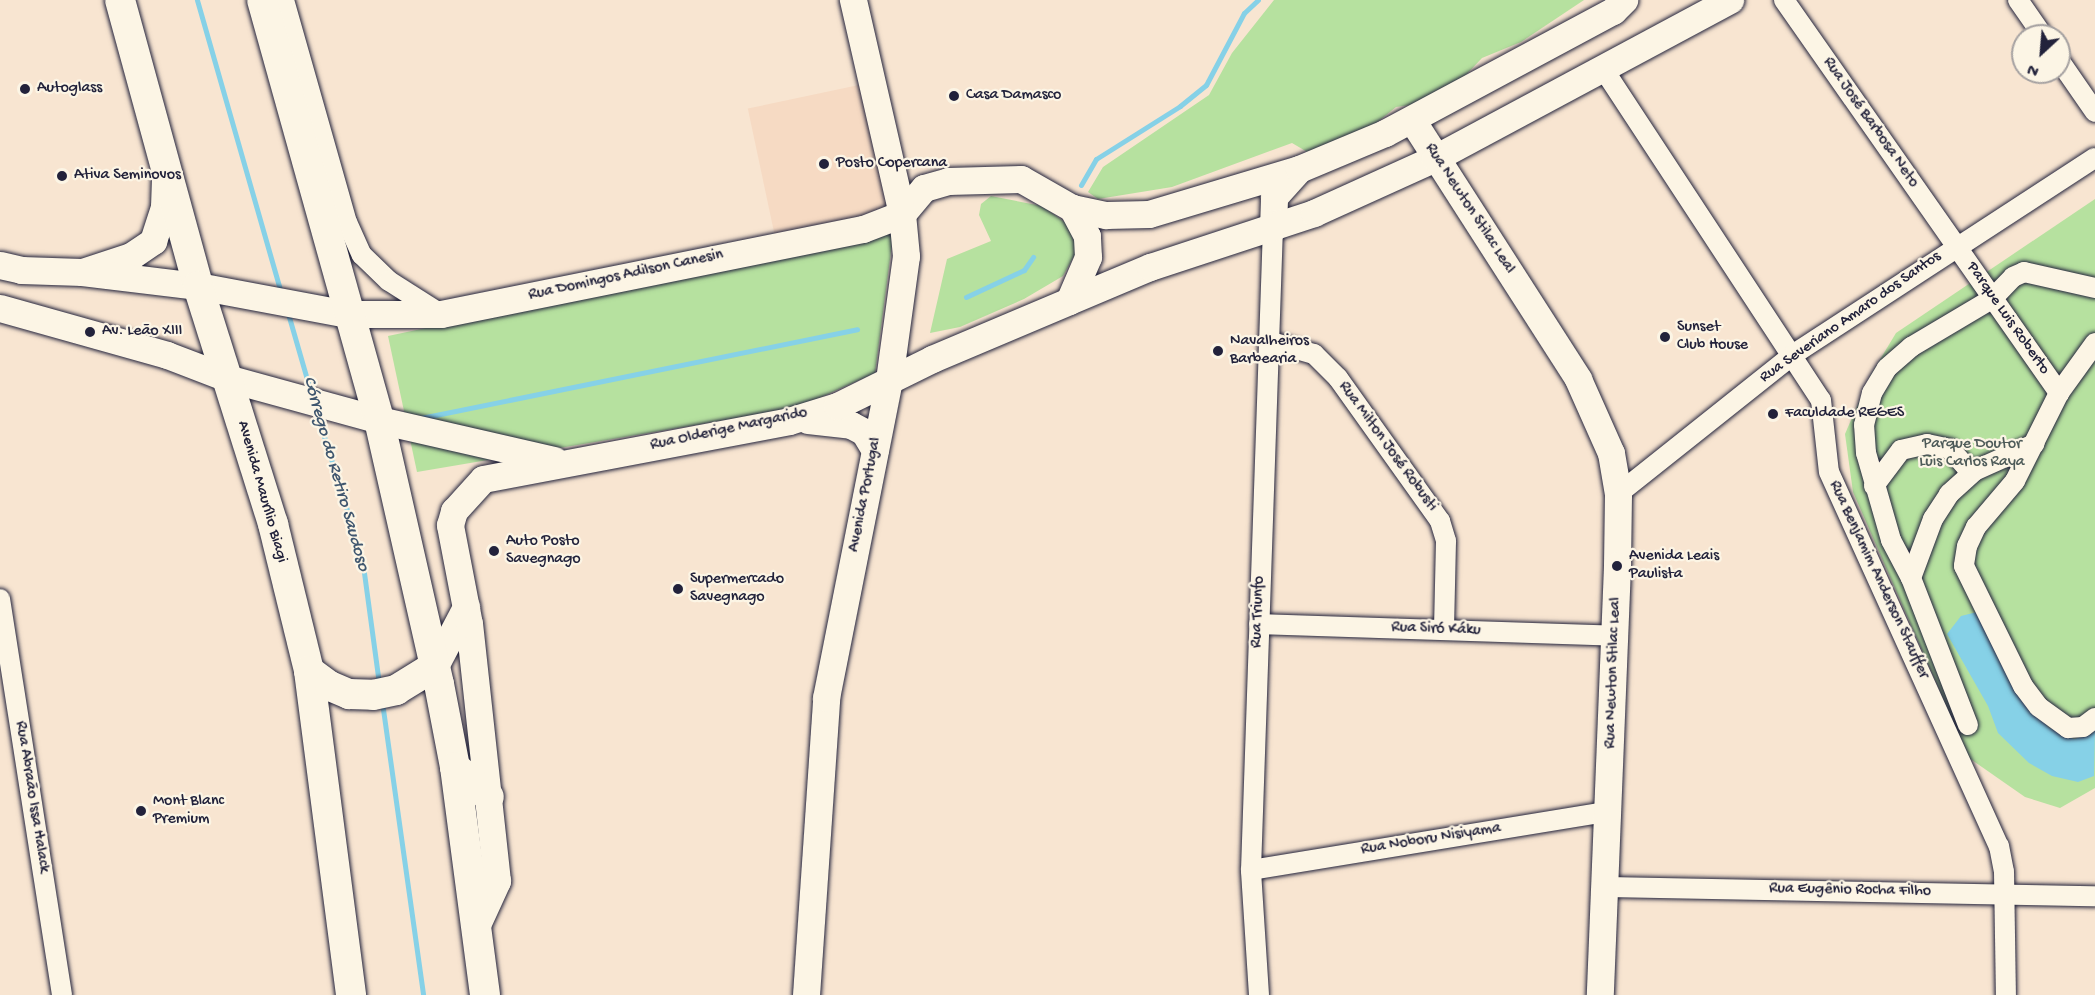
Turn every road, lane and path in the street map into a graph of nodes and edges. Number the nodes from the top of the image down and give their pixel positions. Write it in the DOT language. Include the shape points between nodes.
graph roads {
  1 [pos="120,0"];
  2 [pos="262,0"];
  3 [pos="284,0"];
  4 [pos="853,0"];
  5 [pos="1624,0"];
  6 [pos="1730,0"];
  7 [pos="1784,0"];
  8 [pos="2018,0"];
  9 [pos="2035,24"];
  10 [pos="1604,70"];
  11 [pos="2071,77"];
  12 [pos="286,87"];
  13 [pos="2095,112"];
  14 [pos="318,120"];
  15 [pos="1412,120"];
  16 [pos="1435,158"];
  17 [pos="2095,158"];
  18 [pos="1299,169"];
  19 [pos="165,172"];
  20 [pos="1072,208"];
  21 [pos="902,214"];
  22 [pos="350,228"];
  23 [pos="1273,228"];
  24 [pos="1956,245"];
  25 [pos="0,265"];
  26 [pos="82,272"];
  27 [pos="198,286"];
  28 [pos="2095,288"];
  29 [pos="1992,299"];
  30 [pos="1069,301"];
  31 [pos="0,308"];
  32 [pos="347,314"];
  33 [pos="441,314"];
  34 [pos="1268,340"];
  35 [pos="2095,343"];
  36 [pos="1794,354"];
  37 [pos="227,378"];
  38 [pos="889,380"];
  39 [pos="2058,393"];
  40 [pos="379,420"];
  41 [pos="789,421"];
  42 [pos="2034,444"];
  43 [pos="875,450"];
  44 [pos="564,462"];
  45 [pos="1976,470"];
  46 [pos="1874,486"];
  47 [pos="1618,494"];
  48 [pos="1911,578"];
  49 [pos="0,599"];
  50 [pos="466,607"];
  51 [pos="1259,624"];
  52 [pos="1444,630"];
  53 [pos="1614,636"];
  54 [pos="435,666"];
  55 [pos="309,671"];
  56 [pos="9,710"];
  57 [pos="2095,718"];
  58 [pos="1968,725"];
  59 [pos="455,767"];
  60 [pos="489,797"];
  61 [pos="1610,811"];
  62 [pos="1251,870"];
  63 [pos="1604,887"];
  64 [pos="2004,893"];
  65 [pos="2095,896"];
  66 [pos="476,927"];
  67 [pos="62,995"];
  68 [pos="351,995"];
  69 [pos="485,995"];
  70 [pos="806,995"];
  71 [pos="1259,995"];
  72 [pos="1600,995"];
  73 [pos="2006,995"];
  1 -- 19 [label="main road, Avenida Maurílio Biagi"];
  2 -- 12 [label="main road"];
  3 -- 14 [label="street"];
  4 -- 21 [label="main road, Avenida Portugal"];
  5 -- 15 [label="main road" via="1613,10"];
  6 -- 10 [label="main road, Rua Olderige Margarido"];
  7 -- 24 [label="street, Rua José Barbosa Neto"];
  8 -- 9 [label="street"];
  10 -- 16 [label="main road, Rua Olderige Margarido"];
  10 -- 36 [label="street, Rua Benjamim Anderson Stauffer"];
  11 -- 13 [label="street"];
  12 -- 14 [label="main road"];
  12 -- 32 [label="main road"];
  14 -- 22 [label="street"];
  15 -- 16 [label="main road, Rua Newton Stilac Leal"];
  15 -- 18 [label="main road"];
  16 -- 23 [label="main road, Rua Olderige Margarido"];
  16 -- 47 [label="main road, Rua Newton Stilac Leal" via="1578,379 1611,453"];
  17 -- 24 [label="street, Rua Severiano Amaro dos Santos"];
  18 -- 20 [label="main road" via="1149,214 1106,215"];
  18 -- 23 [label="main road" via="1274,197"];
  19 -- 26 [label="main road" via="164,207 153,241 131,256"];
  19 -- 27 [label="main road, Avenida Maurílio Biagi"];
  20 -- 21 [label="main road" via="1021,179 983,177 924,188"];
  20 -- 30 [label="main road" via="1087,236 1088,257"];
  21 -- 33 [label="main road, Rua Domingos Adilson Canesin" via="863,229"];
  21 -- 38 [label="main road, Avenida Portugal" via="906,256"];
  22 -- 32 [label="street"];
  22 -- 33 [label="street" via="362,255 389,281"];
  23 -- 30 [label="main road, Rua Olderige Margarido" via="1150,267"];
  23 -- 34 [label="street, Rua Triunfo"];
  24 -- 29 [label="street, Parque Luis Roberto"];
  24 -- 36 [label="street, Rua Severiano Amaro dos Santos"];
  25 -- 26 [label="main road" via="21,270"];
  26 -- 27 [label="main road, Rua Domingos Adilson Canesin"];
  27 -- 32 [label="main road, Rua Domingos Adilson Canesin"];
  27 -- 37 [label="main road, Avenida Maurílio Biagi"];
  28 -- 29 [label="street" via="2024,272 2013,276"];
  29 -- 39 [label="street, Parque Luis Roberto"];
  29 -- 46 [label="street" via="1911,347 1887,368 1872,393 1864,425"];
  30 -- 38 [label="main road, Rua Olderige Margarido"];
  31 -- 37 [label="main road" via="167,355"];
  32 -- 33 [label="main road, Rua Domingos Adilson Canesin"];
  32 -- 40 [label="main road"];
  34 -- 51 [label="street, Rua Triunfo"];
  34 -- 52 [label="street, Rua Milton José Robusti" via="1314,354 1338,378 1440,521 1446,542"];
  35 -- 39 [label="street, Parque Luis Roberto"];
  36 -- 47 [label="street, Rua Severiano Amaro dos Santos"];
  36 -- 64 [label="street, Rua Benjamim Anderson Stauffer" via="1821,400 1829,472 1999,846"];
  37 -- 40 [label="main road"];
  37 -- 55 [label="main road, Avenida Maurílio Biagi" via="273,524"];
  38 -- 41 [label="main road, Rua Olderige Margarido" via="837,406"];
  38 -- 43 [label="main road, Avenida Portugal"];
  39 -- 42 [label="street, Parque Luis Roberto"];
  40 -- 44 [label="main road"];
  40 -- 54 [label="main road"];
  41 -- 43 [label="main road" via="829,420 851,425 864,432"];
  41 -- 44 [label="main road, Rua Olderige Margarido"];
  42 -- 45 [label="street"];
  42 -- 57 [label="street, Parque Luis Roberto" via="2015,481 1976,527 1967,546 1965,566 2023,686 2039,708 2068,728 2083,726"];
  43 -- 70 [label="main road, Avenida Portugal" via="826,698"];
  44 -- 50 [label="main road, Rua Olderige Margarido" via="483,479 454,511 450,525"];
  45 -- 46 [label="street" via="1966,467 1950,449 1927,444 1901,450 1888,462"];
  45 -- 48 [label="street" via="1949,494 1933,519"];
  46 -- 48 [label="street" via="1891,540"];
  47 -- 53 [label="main road, Rua Newton Stilac Leal"];
  48 -- 58 [label="street"];
  49 -- 56 [label="street, Rua Abraão Issa Halack"];
  50 -- 54 [label="main road"];
  50 -- 60 [label="main road, Rua Olderige Margarido"];
  51 -- 52 [label="street, Rua Siró Káku"];
  51 -- 62 [label="street, Rua Triunfo"];
  52 -- 53 [label="street, Rua Siró Káku"];
  53 -- 61 [label="main road, Rua Newton Stilac Leal"];
  54 -- 55 [label="main road" via="396,690 374,695 349,694"];
  54 -- 59 [label="main road"];
  55 -- 68 [label="main road, Avenida Maurílio Biagi"];
  56 -- 67 [label="street, Rua Abraão Issa Halack"];
  59 -- 60 [label="main road"];
  59 -- 66 [label="main road"];
  60 -- 66 [label="main road, Rua Olderige Margarido" via="497,881"];
  61 -- 62 [label="street, Rua Noboru Nisiyama"];
  61 -- 63 [label="main road, Rua Newton Stilac Leal"];
  62 -- 71 [label="street, Rua Triunfo"];
  63 -- 64 [label="street, Rua Eugênio Rocha Filho"];
  63 -- 72 [label="main road, Rua Newton Stilac Leal"];
  64 -- 65 [label="street, Rua Eugênio Rocha Filho"];
  64 -- 73 [label="street, Rua Benjamim Anderson Stauffer"];
  66 -- 69 [label="main road"];
}
